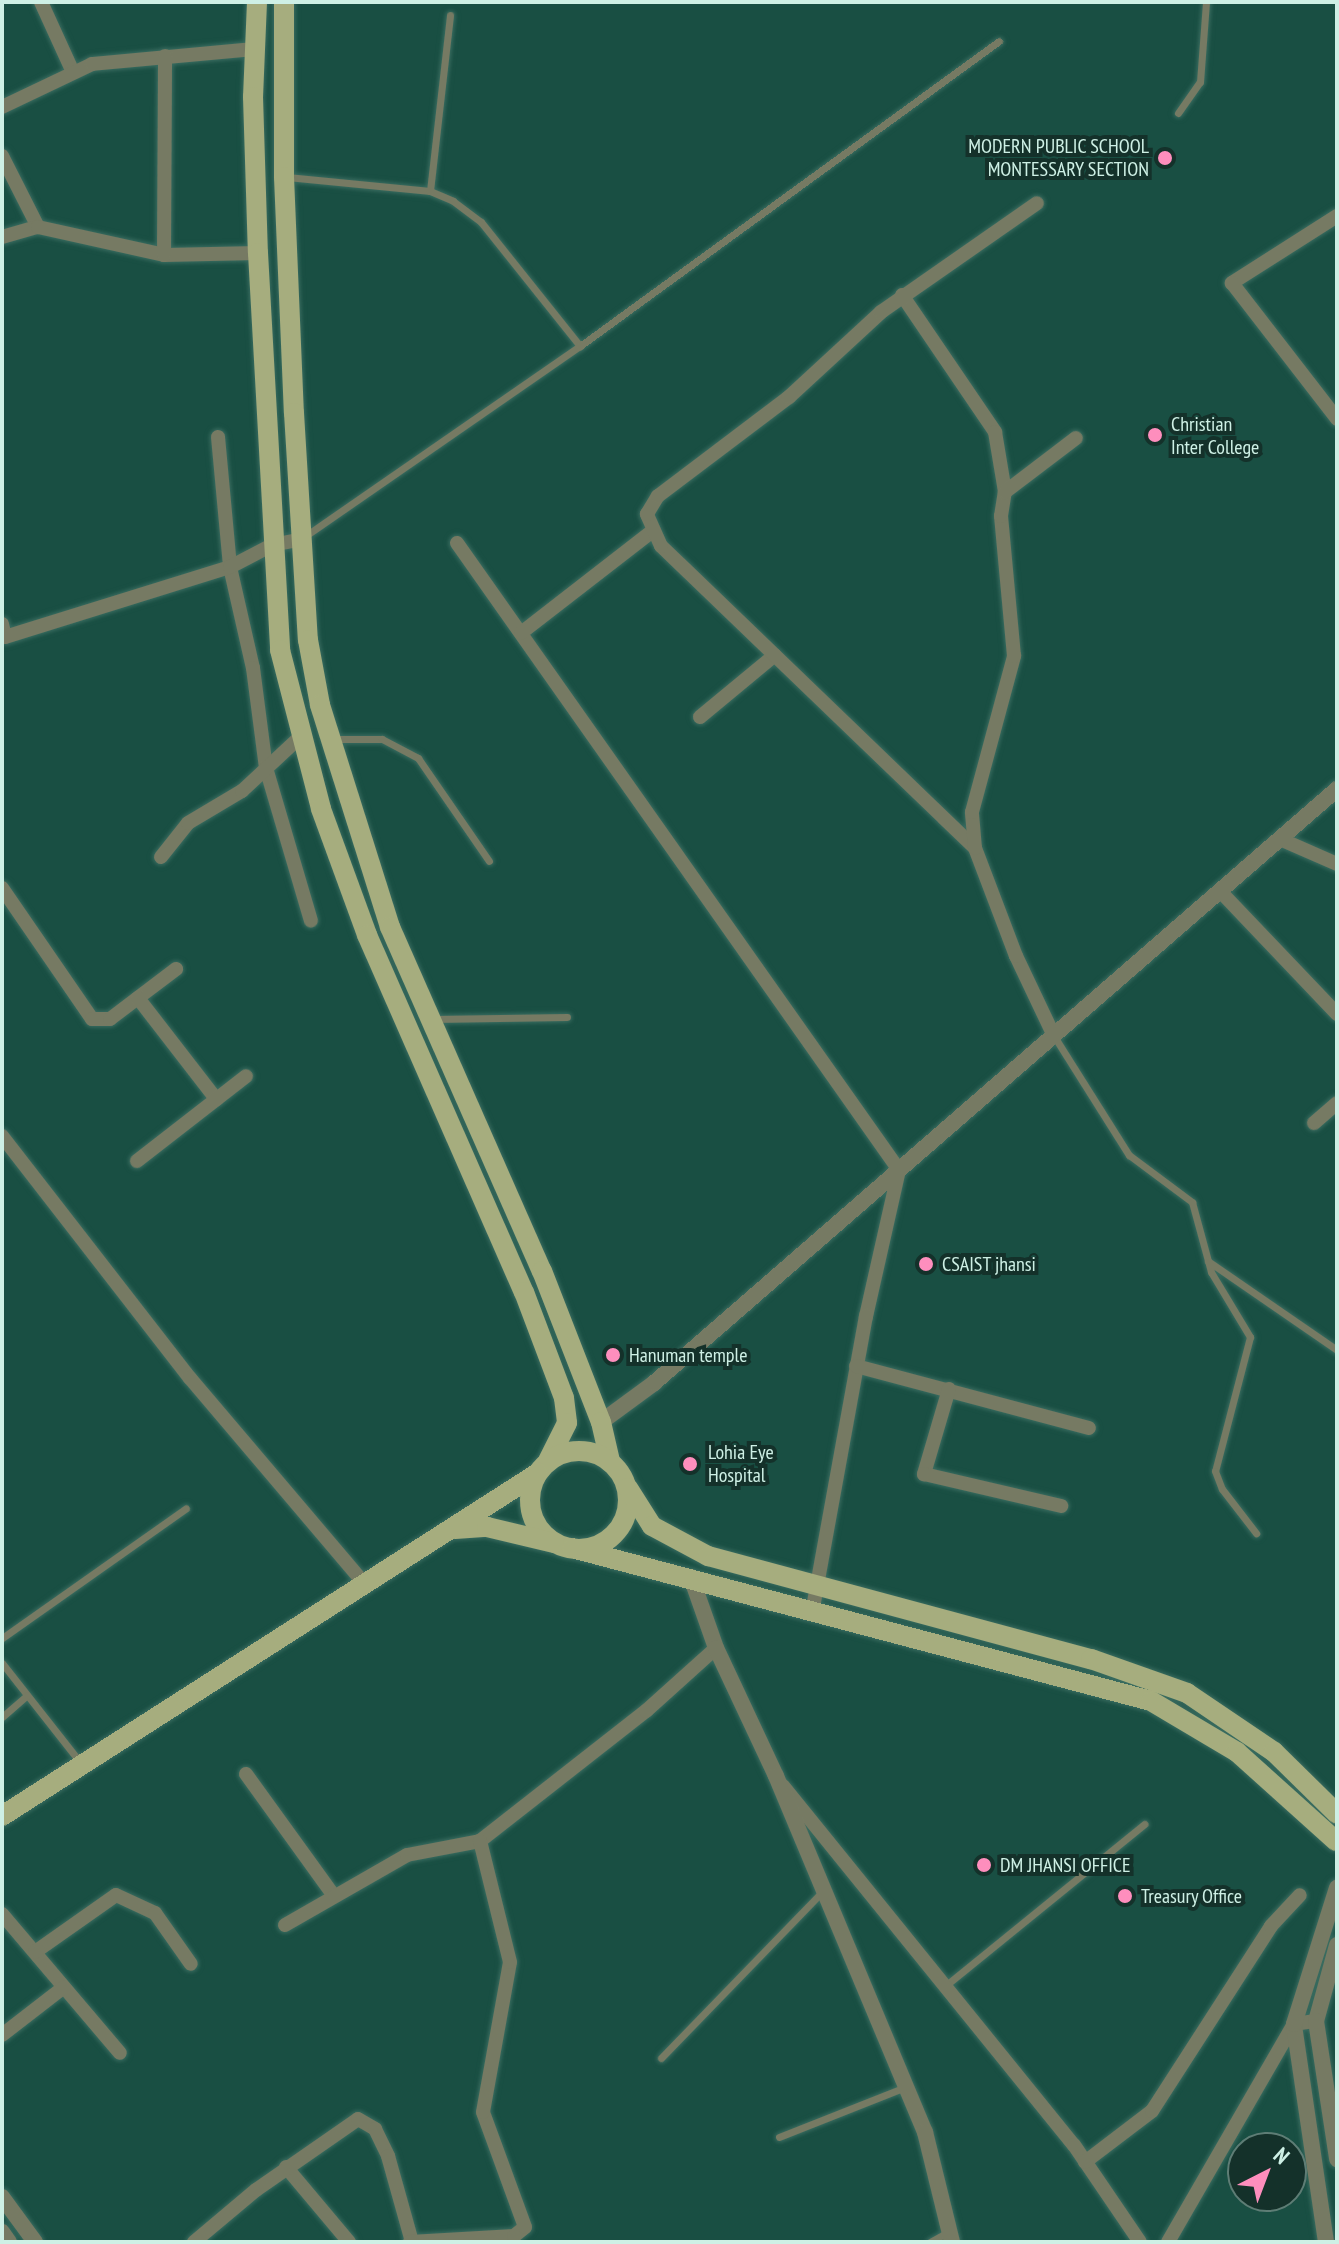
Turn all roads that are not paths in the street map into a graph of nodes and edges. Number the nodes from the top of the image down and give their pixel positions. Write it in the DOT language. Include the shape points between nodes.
graph roads {
  1 [pos="41,2"];
  2 [pos="257,2"];
  3 [pos="284,2"];
  4 [pos="1206,2"];
  5 [pos="450,15"];
  6 [pos="999,41"];
  7 [pos="255,49"];
  8 [pos="165,56"];
  9 [pos="72,70"];
  10 [pos="2,107"];
  11 [pos="1178,113"];
  12 [pos="2,156"];
  13 [pos="284,177"];
  14 [pos="430,191"];
  15 [pos="1037,203"];
  16 [pos="1337,216"];
  17 [pos="38,227"];
  18 [pos="2,237"];
  19 [pos="258,253"];
  20 [pos="164,255"];
  21 [pos="902,295"];
  22 [pos="580,346"];
  23 [pos="1337,419"];
  24 [pos="218,437"];
  25 [pos="1076,438"];
  26 [pos="1005,492"];
  27 [pos="651,532"];
  28 [pos="302,539"];
  29 [pos="457,543"];
  30 [pos="272,545"];
  31 [pos="230,567"];
  32 [pos="3,633"];
  33 [pos="521,633"];
  34 [pos="775,655"];
  35 [pos="700,717"];
  36 [pos="301,736"];
  37 [pos="330,739"];
  38 [pos="266,768"];
  39 [pos="1337,789"];
  40 [pos="1280,839"];
  41 [pos="975,848"];
  42 [pos="161,857"];
  43 [pos="489,861"];
  44 [pos="1337,864"];
  45 [pos="2,888"];
  46 [pos="1220,891"];
  47 [pos="311,921"];
  48 [pos="176,969"];
  49 [pos="138,998"];
  50 [pos="1337,1014"];
  51 [pos="567,1017"];
  52 [pos="430,1019"];
  53 [pos="1054,1036"];
  54 [pos="246,1076"];
  55 [pos="216,1099"];
  56 [pos="1337,1103"];
  57 [pos="1314,1123"];
  58 [pos="2,1136"];
  59 [pos="137,1161"];
  60 [pos="899,1170"];
  61 [pos="1208,1261"];
  62 [pos="1337,1350"];
  63 [pos="856,1366"];
  64 [pos="949,1389"];
  65 [pos="601,1422"];
  66 [pos="1089,1428"];
  67 [pos="610,1461"];
  68 [pos="543,1467"];
  69 [pos="628,1488"];
  70 [pos="1061,1506"];
  71 [pos="186,1508"];
  72 [pos="452,1529"];
  73 [pos="1256,1533"];
  74 [pos="565,1546"];
  75 [pos="691,1577"];
  76 [pos="364,1583"];
  77 [pos="818,1585"];
  78 [pos="812,1613"];
  79 [pos="2,1638"];
  80 [pos="716,1648"];
  81 [pos="2,1663"];
  82 [pos="27,1695"];
  83 [pos="2,1717"];
  84 [pos="82,1765"];
  85 [pos="246,1774"];
  86 [pos="776,1776"];
  87 [pos="1337,1814"];
  88 [pos="2,1816"];
  89 [pos="1144,1824"];
  90 [pos="480,1841"];
  91 [pos="1337,1841"];
  92 [pos="1337,1863"];
  93 [pos="1337,1888"];
  94 [pos="824,1890"];
  95 [pos="1300,1895"];
  96 [pos="334,1896"];
  97 [pos="2,1914"];
  98 [pos="285,1925"];
  99 [pos="1337,1945"];
  100 [pos="35,1952"];
  101 [pos="191,1964"];
  102 [pos="945,1986"];
  103 [pos="64,1987"];
  104 [pos="1316,2021"];
  105 [pos="1294,2024"];
  106 [pos="2,2035"];
  107 [pos="120,2053"];
  108 [pos="661,2058"];
  109 [pos="907,2087"];
  110 [pos="779,2137"];
  111 [pos="1337,2159"];
  112 [pos="1085,2162"];
  113 [pos="286,2167"];
  114 [pos="2,2197"];
  115 [pos="2,2232"];
  116 [pos="951,2236"];
  117 [pos="514,2239"];
  118 [pos="9,2242"];
  119 [pos="35,2242"];
  120 [pos="194,2242"];
  121 [pos="349,2242"];
  122 [pos="411,2242"];
  123 [pos="930,2242"];
  124 [pos="1140,2242"];
  125 [pos="1168,2242"];
  126 [pos="1326,2242"];
  1 -- 9 [label="street"];
  2 -- 7 [label="main road"];
  3 -- 13 [label="main road"];
  4 -- 11 [label="lane" via="1200,82"];
  5 -- 14 [label="lane"];
  6 -- 22 [label="lane"];
  7 -- 8 [label="street"];
  7 -- 19 [label="main road"];
  8 -- 9 [label="street" via="124,58"];
  8 -- 20 [label="street"];
  9 -- 10 [label="street"];
  12 -- 17 [label="street"];
  13 -- 14 [label="lane"];
  13 -- 28 [label="main road"];
  14 -- 22 [label="lane" via="481,222"];
  15 -- 21 [label="street"];
  16 -- 23 [label="street" via="1232,283"];
  17 -- 18 [label="street"];
  17 -- 20 [label="street"];
  19 -- 20 [label="street"];
  19 -- 30 [label="main road"];
  21 -- 26 [label="street" via="995,432"];
  21 -- 27 [label="street" via="789,397 658,496 647,514"];
  22 -- 28 [label="lane"];
  24 -- 31 [label="street"];
  25 -- 26 [label="street"];
  26 -- 41 [label="street" via="1001,516 1014,656 978,778 972,812"];
  27 -- 33 [label="street"];
  27 -- 34 [label="street"];
  28 -- 30 [label="street"];
  28 -- 37 [label="main road" via="308,640"];
  29 -- 33 [label="street"];
  30 -- 31 [label="street"];
  30 -- 36 [label="main road" via="280,650"];
  31 -- 32 [label="street"];
  31 -- 38 [label="street" via="253,668"];
  33 -- 60 [label="street"];
  34 -- 35 [label="street"];
  34 -- 41 [label="street"];
  36 -- 38 [label="street"];
  36 -- 68 [label="main road" via="367,935 524,1292 564,1398 567,1423"];
  37 -- 43 [label="lane" via="382,739 418,758"];
  37 -- 52 [label="main road" via="390,927"];
  38 -- 42 [label="street" via="242,791 188,823"];
  38 -- 47 [label="street"];
  39 -- 40 [label="street"];
  40 -- 44 [label="street"];
  40 -- 46 [label="street"];
  41 -- 53 [label="street" via="1016,956"];
  45 -- 49 [label="street" via="92,1019 110,1019"];
  46 -- 50 [label="street"];
  46 -- 53 [label="street"];
  48 -- 49 [label="street"];
  49 -- 55 [label="street"];
  51 -- 52 [label="lane"];
  52 -- 65 [label="main road" via="542,1271"];
  53 -- 60 [label="street"];
  53 -- 61 [label="lane" via="1129,1155 1192,1202"];
  54 -- 55 [label="street"];
  55 -- 59 [label="street"];
  56 -- 57 [label="street"];
  58 -- 76 [label="street" via="190,1378"];
  60 -- 63 [label="street"];
  60 -- 65 [label="street" via="654,1383"];
  61 -- 62 [label="lane"];
  61 -- 73 [label="lane" via="1250,1337 1215,1471 1222,1489"];
  63 -- 64 [label="street"];
  63 -- 77 [label="street"];
  64 -- 66 [label="street"];
  64 -- 70 [label="street" via="924,1474"];
  65 -- 67 [label="main road"];
  67 -- 68 [label="main road" via="579,1450"];
  67 -- 69 [label="main road"];
  68 -- 72 [label="main road"];
  68 -- 74 [label="main road" via="530,1505 535,1521"];
  69 -- 74 [label="main road" via="625,1520 616,1533 588,1548"];
  69 -- 77 [label="main road" via="652,1526 676,1542 708,1556"];
  71 -- 79 [label="lane"];
  72 -- 74 [label="main road" via="487,1527"];
  72 -- 76 [label="main road"];
  74 -- 75 [label="main road"];
  75 -- 78 [label="main road"];
  75 -- 80 [label="street"];
  76 -- 84 [label="main road"];
  77 -- 78 [label="street"];
  77 -- 87 [label="main road" via="1091,1659 1187,1693 1274,1752"];
  78 -- 91 [label="main road" via="1151,1701 1237,1752"];
  80 -- 86 [label="street"];
  80 -- 90 [label="street" via="646,1711"];
  81 -- 82 [label="lane"];
  82 -- 83 [label="lane"];
  82 -- 84 [label="lane"];
  84 -- 88 [label="main road"];
  85 -- 96 [label="street"];
  86 -- 94 [label="street"];
  86 -- 102 [label="street"];
  89 -- 102 [label="lane"];
  90 -- 96 [label="street" via="407,1855"];
  90 -- 117 [label="street" via="510,1962 483,2112 523,2217 525,2227"];
  91 -- 92 [label="main road"];
  93 -- 105 [label="street"];
  94 -- 108 [label="lane"];
  94 -- 109 [label="street"];
  95 -- 112 [label="street" via="1271,1926 1152,2111"];
  96 -- 98 [label="street"];
  97 -- 100 [label="street"];
  99 -- 104 [label="street"];
  100 -- 101 [label="street" via="116,1895 155,1913"];
  100 -- 103 [label="street"];
  102 -- 112 [label="street"];
  103 -- 106 [label="street"];
  103 -- 107 [label="street"];
  104 -- 105 [label="street"];
  104 -- 111 [label="street"];
  105 -- 125 [label="street"];
  105 -- 126 [label="street"];
  109 -- 110 [label="lane"];
  109 -- 116 [label="street" via="925,2132"];
  112 -- 124 [label="street"];
  113 -- 120 [label="street"];
  113 -- 121 [label="street"];
  113 -- 122 [label="street" via="347,2122 368,2122 388,2156"];
  114 -- 119 [label="street"];
  115 -- 118 [label="street"];
  116 -- 123 [label="lane"];
  117 -- 122 [label="street"];
}
